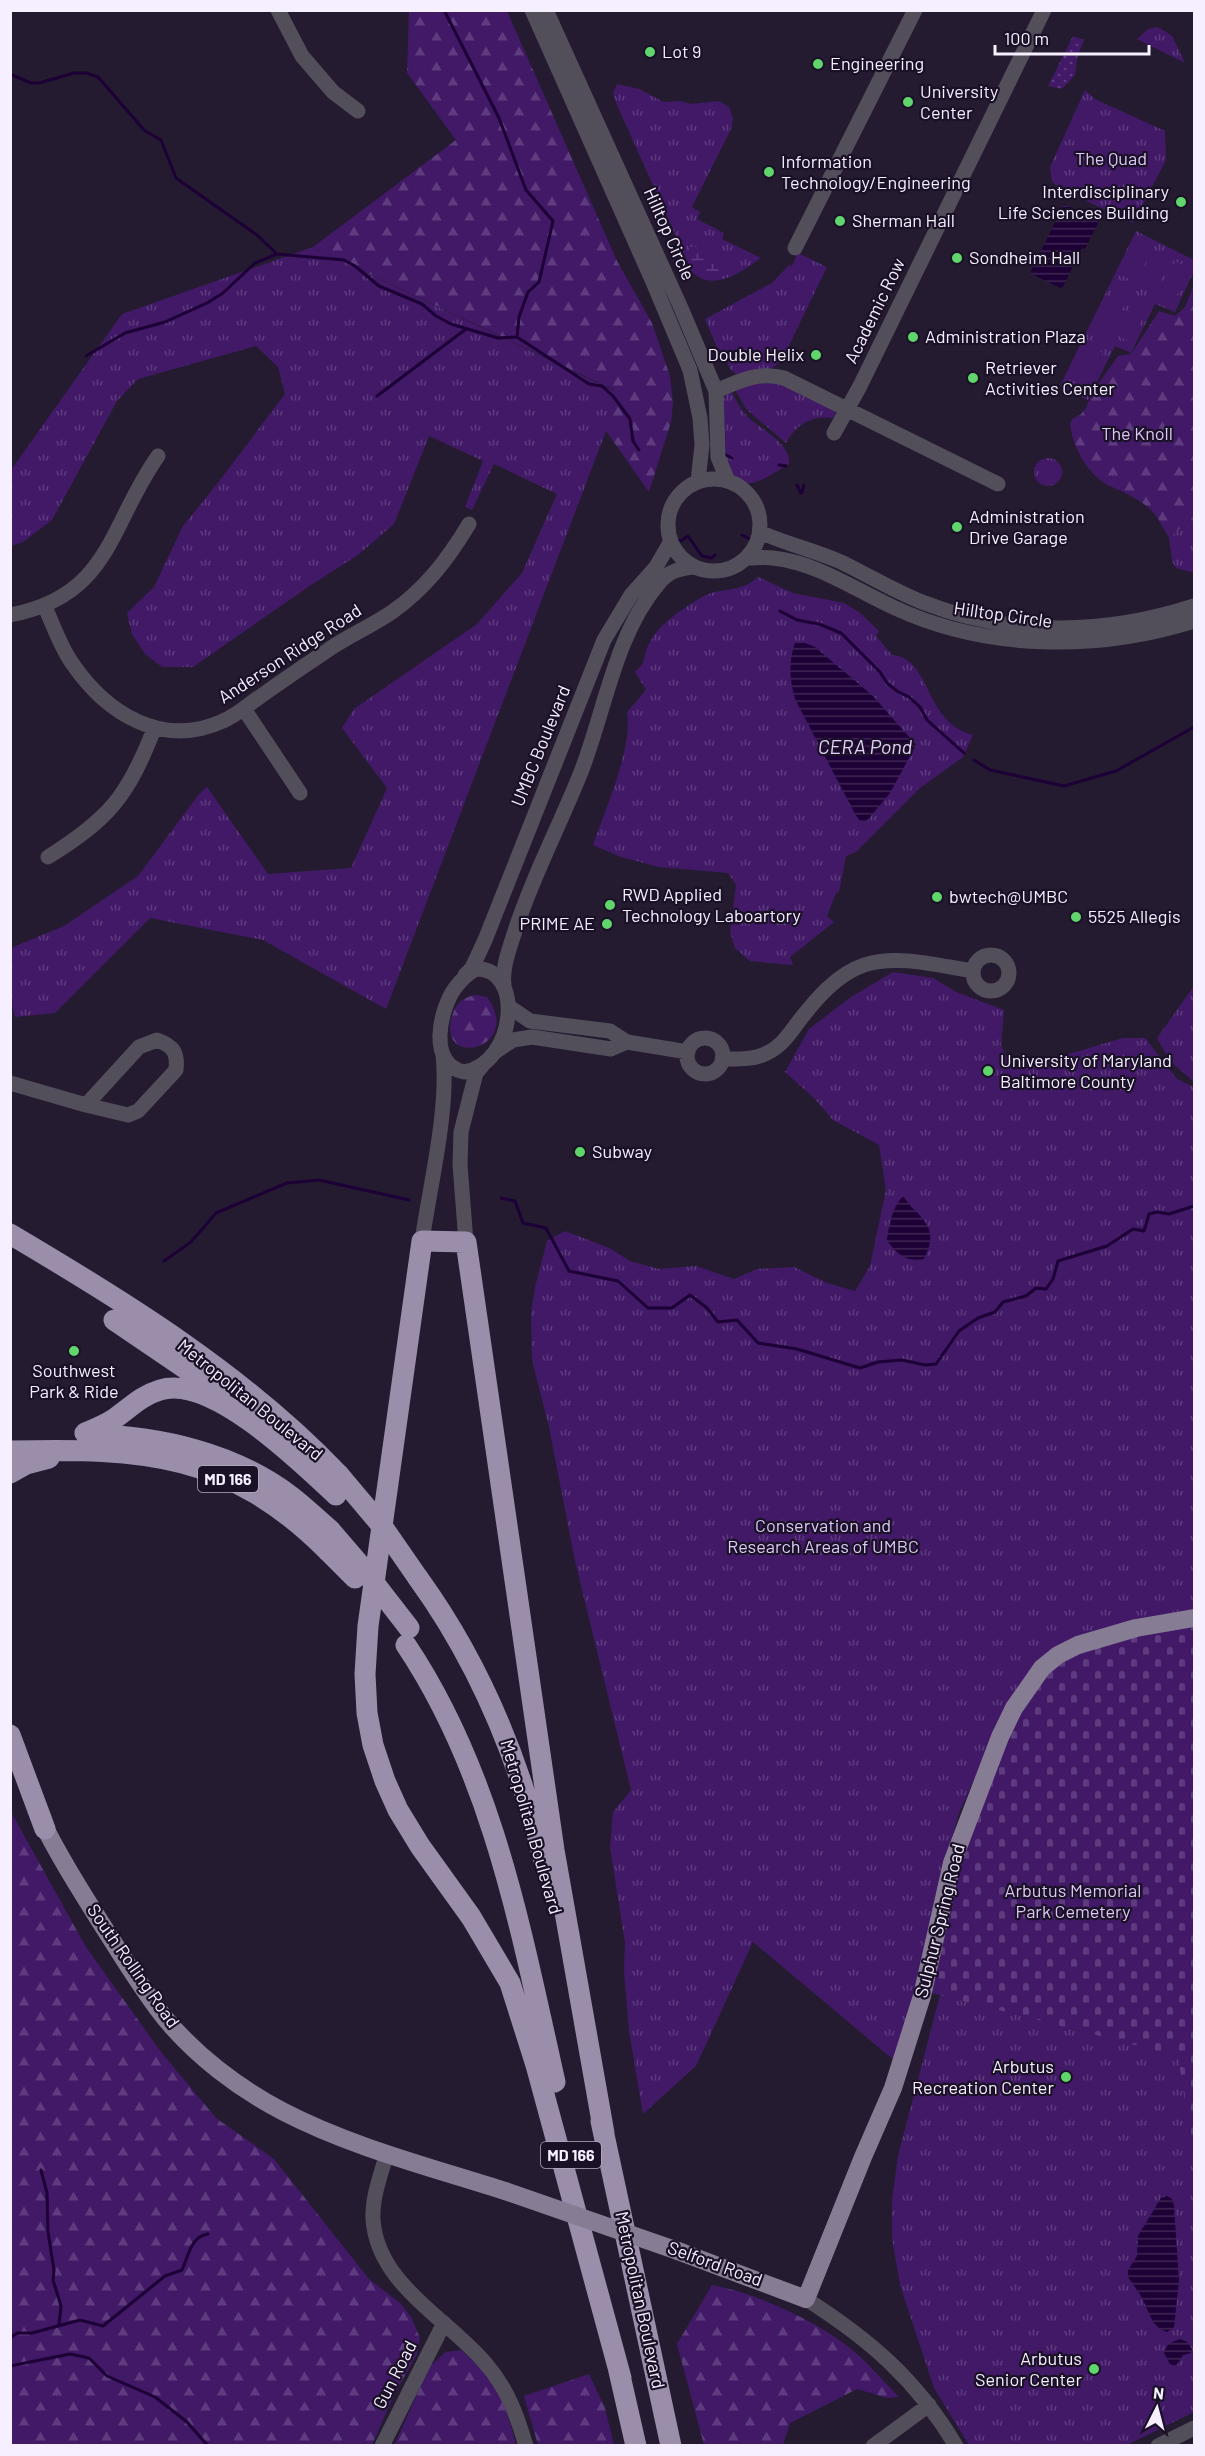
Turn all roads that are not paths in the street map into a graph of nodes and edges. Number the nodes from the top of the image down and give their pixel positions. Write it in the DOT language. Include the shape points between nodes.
graph roads {
  1 [pos="278,10"];
  2 [pos="532,10"];
  3 [pos="546,10"];
  4 [pos="915,10"];
  5 [pos="1044,10"];
  6 [pos="358,111"];
  7 [pos="795,248"];
  8 [pos="716,391"];
  9 [pos="847,409"];
  10 [pos="834,433"];
  11 [pos="158,456"];
  12 [pos="698,481"];
  13 [pos="728,481"];
  14 [pos="998,484"];
  15 [pos="469,524"];
  16 [pos="759,532"];
  17 [pos="670,541"];
  18 [pos="746,558"];
  19 [pos="695,567"];
  20 [pos="44,605"];
  21 [pos="1194,606"];
  22 [pos="10,615"];
  23 [pos="1194,621"];
  24 [pos="244,709"];
  25 [pos="154,729"];
  26 [pos="300,793"];
  27 [pos="48,857"];
  28 [pos="973,971"];
  29 [pos="465,975"];
  30 [pos="504,985"];
  31 [pos="508,1006"];
  32 [pos="627,1042"];
  33 [pos="495,1052"];
  34 [pos="688,1052"];
  35 [pos="443,1054"];
  36 [pos="722,1059"];
  37 [pos="482,1066"];
  38 [pos="10,1083"];
  39 [pos="86,1105"];
  40 [pos="10,1234"];
  41 [pos="422,1241"];
  42 [pos="466,1242"];
  43 [pos="114,1320"];
  44 [pos="10,1451"];
  45 [pos="109,1452"];
  46 [pos="10,1473"];
  47 [pos="337,1485"];
  48 [pos="329,1541"];
  49 [pos="1194,1618"];
  50 [pos="10,1735"];
  51 [pos="10,1760"];
  52 [pos="45,1829"];
  53 [pos="604,2133"];
  54 [pos="387,2153"];
  55 [pos="806,2299"];
  56 [pos="444,2323"];
  57 [pos="621,2378"];
  58 [pos="929,2405"];
  59 [pos="1194,2428"];
  60 [pos="382,2445"];
  61 [pos="526,2445"];
  62 [pos="636,2445"];
  63 [pos="672,2445"];
  64 [pos="873,2445"];
  65 [pos="956,2445"];
  66 [pos="1158,2445"];
  1 -- 6 [label="street" via="302,56 333,92"];
  2 -- 12 [label="street, Hilltop Circle" via="690,370 702,445"];
  3 -- 8 [label="street, Hilltop Circle"];
  4 -- 7 [label="street"];
  5 -- 9 [label="street, Academic Row"];
  8 -- 9 [label="street" via="758,375 774,375"];
  8 -- 13 [label="street, Hilltop Circle" via="718,457"];
  9 -- 10 [label="street, Academic Row"];
  9 -- 14 [label="street"];
  11 -- 20 [label="street" via="93,571 78,586"];
  12 -- 13 [label="street"];
  12 -- 17 [label="street" via="672,504"];
  13 -- 16 [label="street" via="752,498 759,515"];
  15 -- 24 [label="street, Anderson Ridge Road" via="435,575 407,601"];
  16 -- 18 [label="street"];
  16 -- 21 [label="street, Hilltop Circle" via="833,559 921,602 1005,625 1043,629 1111,626"];
  17 -- 19 [label="street" via="683,559"];
  17 -- 29 [label="street, UMBC Boulevard" via="604,640 485,940"];
  18 -- 19 [label="street" via="721,570"];
  18 -- 23 [label="street, Hilltop Circle" via="773,558 805,565 928,621 1005,638 1042,642 1098,640"];
  19 -- 30 [label="street" via="678,568 658,583 623,648 581,771 520,913 504,969"];
  20 -- 22 [label="street"];
  20 -- 25 [label="street, Anderson Ridge Road" via="71,662 102,699"];
  24 -- 25 [label="street, Anderson Ridge Road" via="209,727"];
  24 -- 26 [label="street"];
  25 -- 27 [label="street" via="139,768 115,804 81,837"];
  28 -- 36 [label="street" via="913,962 866,965 834,982 784,1041 767,1053"];
  29 -- 30 [label="street" via="483,969 492,972"];
  29 -- 35 [label="street" via="441,1018"];
  30 -- 31 [label="street"];
  31 -- 32 [label="street" via="531,1021 610,1031"];
  31 -- 33 [label="street" via="505,1030"];
  32 -- 33 [label="street" via="611,1049 532,1037 513,1040"];
  32 -- 34 [label="street"];
  33 -- 37 [label="street"];
  34 -- 36 [label="street" via="694,1042 705,1038 716,1043"];
  34 -- 36 [label="street" via="688,1063 701,1074 712,1072"];
  35 -- 37 [label="street" via="458,1070"];
  35 -- 41 [label="street" via="441,1115"];
  37 -- 42 [label="street" via="476,1073 461,1132"];
  38 -- 39 [label="street"];
  39 -- 39 [label="street" via="123,1116 138,1111 176,1070 176,1052 157,1040 147,1042"];
  40 -- 47 [label="highway, Metropolitan Boulevard / MD 166" via="124,1303 278,1417 314,1449"];
  41 -- 42 [label="highway"];
  41 -- 57 [label="highway" via="368,1626 367,1713 373,1746 398,1810 493,1951 510,1983"];
  42 -- 53 [label="highway" via="554,1850"];
  43 -- 47 [label="highway" via="272,1426"];
  44 -- 45 [label="highway, MD 166"];
  45 -- 46 [label="highway" via="44,1458"];
  45 -- 48 [label="highway, Metropolitan Boulevard / MD 166" via="175,1459 202,1467 283,1510"];
  47 -- 48 [label="highway" via="228,1407 195,1390 164,1389 148,1394 116,1418 85,1433 176,1443 225,1460 283,1491"];
  47 -- 53 [label="highway, Metropolitan Boulevard / MD 166, bridge" via="382,1526 440,1609 483,1683 516,1765 538,1838"];
  48 -- 57 [label="highway, Metropolitan Boulevard / MD 166, bridge" via="355,1578 408,1636 443,1704 476,1782 521,1932"];
  49 -- 55 [label="main road, Sulphur Spring Road" via="1136,1628 1058,1655 1042,1668 1014,1708 952,1863 922,1996 893,2088"];
  50 -- 52 [label="highway"];
  51 -- 52 [label="main road, South Rolling Road"];
  52 -- 54 [label="main road, South Rolling Road" via="120,1954 165,2018 197,2051 280,2110"];
  53 -- 63 [label="highway, Metropolitan Boulevard / MD 166"];
  54 -- 55 [label="main road, Selford Road, bridge" via="678,2251"];
  54 -- 56 [label="street" via="374,2202 379,2245 396,2275"];
  55 -- 58 [label="street, Selford Road" via="890,2360"];
  56 -- 60 [label="street, Gun Road"];
  56 -- 61 [label="street" via="498,2379 511,2401"];
  57 -- 62 [label="highway, Metropolitan Boulevard / MD 166"];
  58 -- 64 [label="street"];
  58 -- 65 [label="street, Selford Road"];
  59 -- 66 [label="street"];
}
